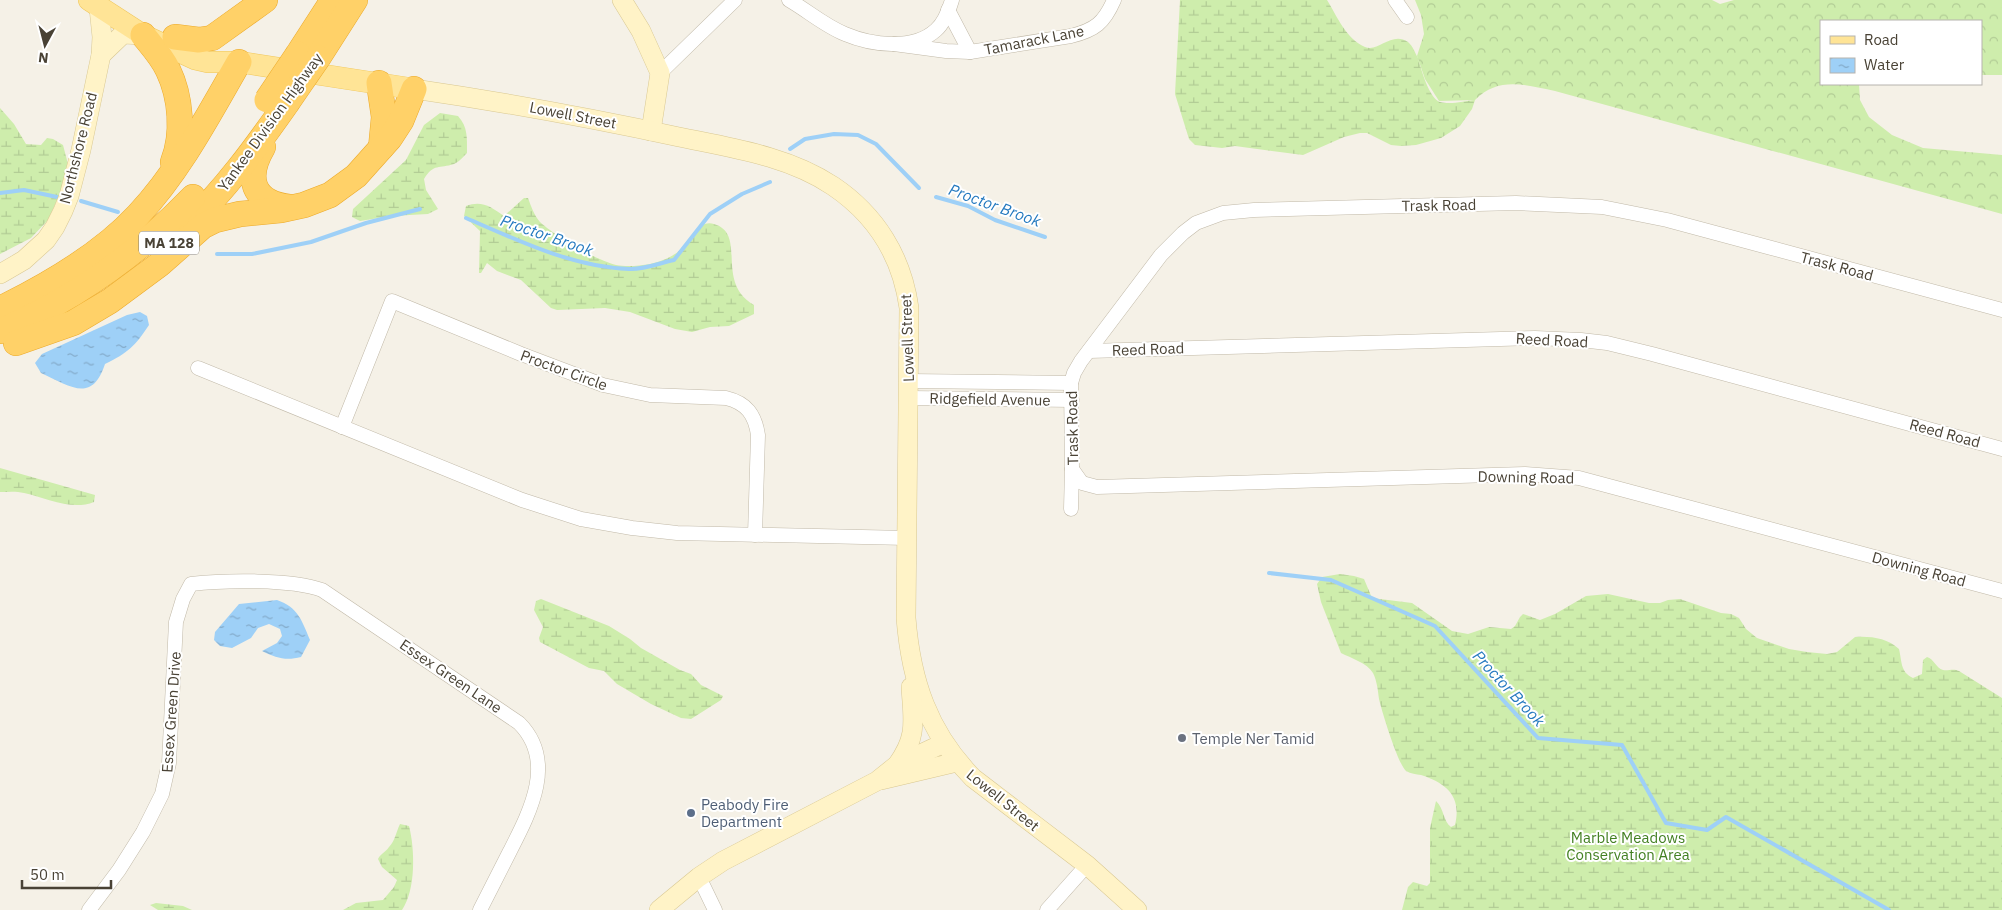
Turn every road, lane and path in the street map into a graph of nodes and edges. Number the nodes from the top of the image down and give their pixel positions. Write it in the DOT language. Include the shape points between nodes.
graph roads {
  1 [pos="265,0"];
  2 [pos="334,0"];
  3 [pos="355,0"];
  4 [pos="622,0"];
  5 [pos="735,0"];
  6 [pos="790,0"];
  7 [pos="1114,0"];
  8 [pos="1395,0"];
  9 [pos="98,3"];
  10 [pos="950,5"];
  11 [pos="1407,17"];
  12 [pos="143,35"];
  13 [pos="175,38"];
  14 [pos="894,44"];
  15 [pos="970,52"];
  16 [pos="101,55"];
  17 [pos="308,56"];
  18 [pos="239,62"];
  19 [pos="660,73"];
  20 [pos="379,83"];
  21 [pos="414,89"];
  22 [pos="277,102"];
  23 [pos="651,131"];
  24 [pos="381,148"];
  25 [pos="167,179"];
  26 [pos="292,208"];
  27 [pos="0,274"];
  28 [pos="0,309"];
  29 [pos="2002,310"];
  30 [pos="5,341"];
  31 [pos="1089,351"];
  32 [pos="198,368"];
  33 [pos="1071,383"];
  34 [pos="909,389"];
  35 [pos="1072,400"];
  36 [pos="342,427"];
  37 [pos="2002,449"];
  38 [pos="1072,470"];
  39 [pos="1071,509"];
  40 [pos="755,535"];
  41 [pos="907,538"];
  42 [pos="191,584"];
  43 [pos="2002,591"];
  44 [pos="911,666"];
  45 [pos="944,743"];
  46 [pos="957,762"];
  47 [pos="897,765"];
  48 [pos="877,781"];
  49 [pos="1087,865"];
  50 [pos="699,877"];
  51 [pos="88,910"];
  52 [pos="480,910"];
  53 [pos="659,910"];
  54 [pos="716,910"];
  55 [pos="1047,910"];
  56 [pos="1136,910"];
  1 -- 13 [label="highway" via="212,38"];
  2 -- 17 [label="highway, Yankee Division Highway / MA 128"];
  3 -- 17 [label="highway, Yankee Division Highway / MA 128"];
  4 -- 19 [label="main road" via="641,31"];
  5 -- 19 [label="street"];
  6 -- 14 [label="street, Tamarack Lane" via="844,34"];
  7 -- 15 [label="street, Tamarack Lane" via="1104,20 1084,32"];
  8 -- 11 [label="street"];
  9 -- 12 [label="main road, Lowell Street"];
  9 -- 13 [label="main road, Lowell Street"];
  9 -- 16 [label="main road, Northshore Road"];
  10 -- 14 [label="street" via="937,30 911,43"];
  10 -- 15 [label="street, Tamarack Lane"];
  12 -- 16 [label="main road" via="123,34"];
  12 -- 18 [label="main road, Lowell Street" via="195,59"];
  12 -- 25 [label="highway" via="168,69 177,102 178,147"];
  13 -- 18 [label="main road, Lowell Street"];
  14 -- 15 [label="street, Tamarack Lane"];
  16 -- 27 [label="main road, Northshore Road" via="63,211 40,245 24,260"];
  17 -- 22 [label="highway, Yankee Division Highway / MA 128, bridge"];
  18 -- 20 [label="main road, Lowell Street"];
  18 -- 25 [label="highway"];
  19 -- 23 [label="main road"];
  20 -- 21 [label="main road, Lowell Street"];
  20 -- 24 [label="highway" via="384,117"];
  21 -- 23 [label="main road, Lowell Street" via="525,106"];
  21 -- 24 [label="highway" via="396,131"];
  22 -- 26 [label="highway" via="254,165 254,188 269,202"];
  22 -- 30 [label="highway, Yankee Division Highway / MA 128" via="251,155 224,188 162,249 93,302"];
  23 -- 34 [label="main road, Lowell Street" via="750,152 795,166 832,185 865,212 892,249 906,289"];
  24 -- 26 [label="highway" via="367,166 342,187 318,200"];
  25 -- 28 [label="highway" via="138,215 98,250"];
  26 -- 30 [label="highway" via="215,220 203,226 110,302 73,322"];
  29 -- 31 [label="street, Trask Road" via="1667,220 1602,207 1516,203 1254,210 1223,213 1196,223 1182,233 1161,255"];
  31 -- 33 [label="street, Trask Road" via="1074,372"];
  31 -- 37 [label="street, Reed Road" via="1510,338 1581,340 1652,354"];
  32 -- 36 [label="street"];
  33 -- 34 [label="street, Ridgefield Avenue"];
  33 -- 35 [label="street, Trask Road"];
  34 -- 35 [label="street, Ridgefield Avenue"];
  34 -- 41 [label="main road, Lowell Street"];
  35 -- 38 [label="street, Trask Road"];
  36 -- 40 [label="street" via="522,500 581,518 655,531"];
  36 -- 40 [label="street, Proctor Circle" via="392,302 603,385 650,395 726,398 745,405 756,422 758,435"];
  38 -- 39 [label="street, Trask Road"];
  38 -- 43 [label="street, Downing Road" via="1082,483 1097,487 1525,474 1579,478"];
  40 -- 41 [label="street"];
  41 -- 44 [label="main road, Lowell Street" via="906,618"];
  42 -- 51 [label="street, Essex Green Drive" via="176,622 169,763 162,794 119,870"];
  42 -- 52 [label="street, Essex Green Lane" via="298,584 322,590 527,731 538,768 532,804"];
  44 -- 45 [label="main road, Lowell Street" via="921,698"];
  44 -- 47 [label="main road" via="912,736"];
  45 -- 46 [label="main road, Lowell Street"];
  45 -- 47 [label="main road"];
  46 -- 48 [label="main road"];
  46 -- 49 [label="main road, Lowell Street" via="991,793"];
  47 -- 48 [label="main road"];
  48 -- 50 [label="main road" via="756,842"];
  49 -- 55 [label="street"];
  49 -- 56 [label="main road, Lowell Street"];
  50 -- 53 [label="main road"];
  50 -- 54 [label="street"];
}
